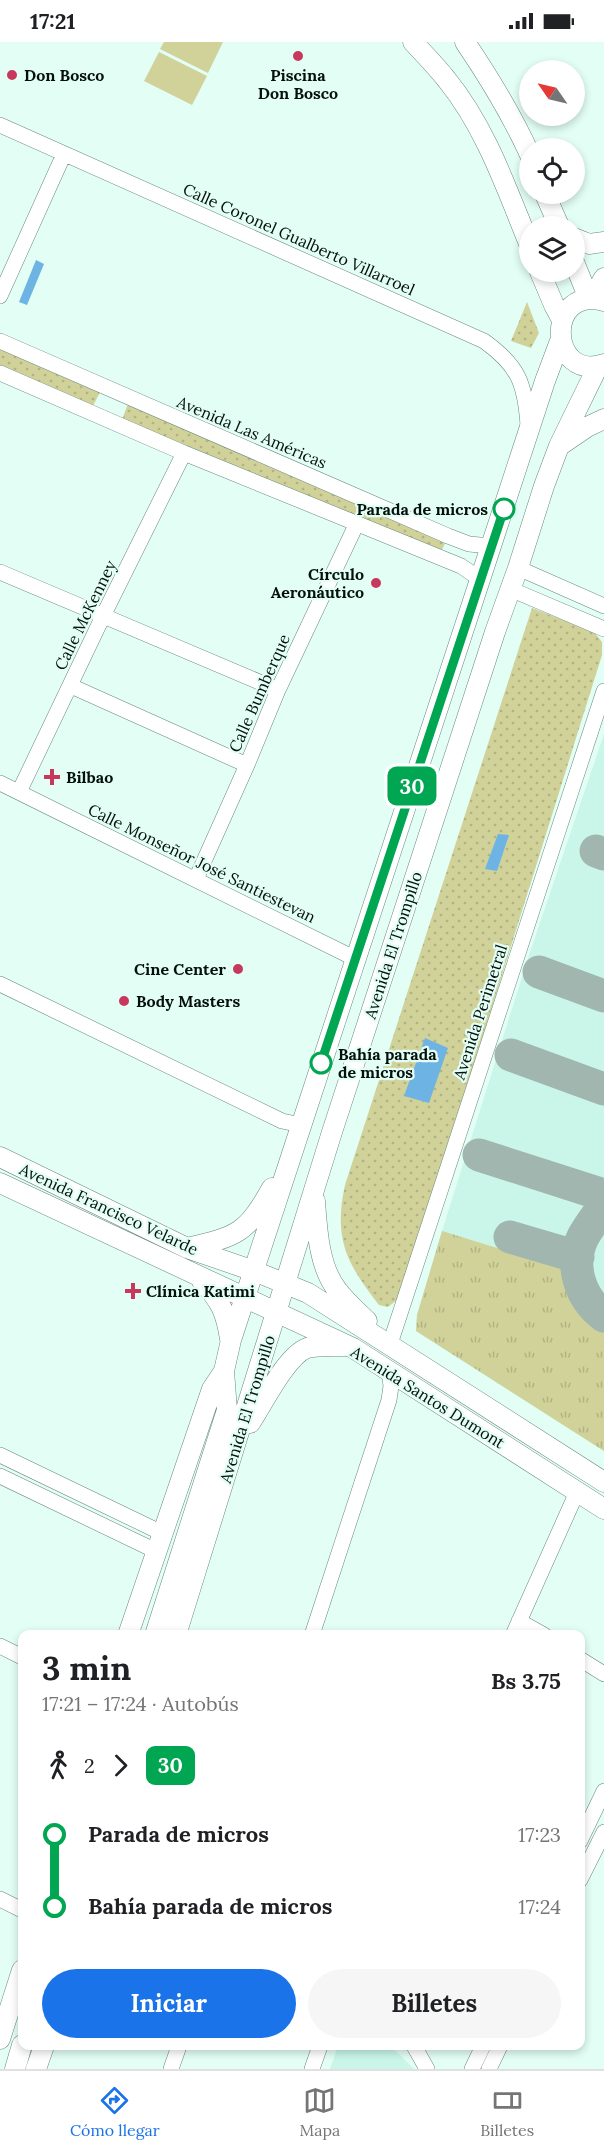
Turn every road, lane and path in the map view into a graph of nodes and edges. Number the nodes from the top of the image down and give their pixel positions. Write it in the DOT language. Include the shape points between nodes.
graph roads {
  1 [pos="413,42"];
  2 [pos="465,42"];
  3 [pos="0,125"];
  4 [pos="522,138"];
  5 [pos="64,154"];
  6 [pos="500,173"];
  7 [pos="524,216"];
  8 [pos="519,219"];
  9 [pos="585,242"];
  10 [pos="604,242"];
  11 [pos="604,278"];
  12 [pos="585,281"];
  13 [pos="544,282"];
  14 [pos="0,296"];
  15 [pos="595,299"];
  16 [pos="562,320"];
  17 [pos="0,341"];
  18 [pos="560,341"];
  19 [pos="602,366"];
  20 [pos="0,373"];
  21 [pos="116,392"];
  22 [pos="105,418"];
  23 [pos="604,419"];
  24 [pos="528,434"];
  25 [pos="560,446"];
  26 [pos="184,453"];
  27 [pos="357,523"];
  28 [pos="448,536"];
  29 [pos="492,546"];
  30 [pos="438,556"];
  31 [pos="518,568"];
  32 [pos="0,572"];
  33 [pos="480,579"];
  34 [pos="510,589"];
  35 [pos="599,601"];
  36 [pos="104,614"];
  37 [pos="604,629"];
  38 [pos="71,686"];
  39 [pos="278,690"];
  40 [pos="604,691"];
  41 [pos="247,765"];
  42 [pos="0,783"];
  43 [pos="19,792"];
  44 [pos="196,879"];
  45 [pos="356,959"];
  46 [pos="0,984"];
  47 [pos="301,1125"];
  48 [pos="291,1154"];
  49 [pos="0,1157"];
  50 [pos="0,1182"];
  51 [pos="314,1191"];
  52 [pos="187,1248"];
  53 [pos="254,1271"];
  54 [pos="198,1276"];
  55 [pos="286,1284"];
  56 [pos="245,1297"];
  57 [pos="278,1312"];
  58 [pos="231,1340"];
  59 [pos="390,1344"];
  60 [pos="349,1346"];
  61 [pos="389,1370"];
  62 [pos="225,1371"];
  63 [pos="236,1445"];
  64 [pos="0,1455"];
  65 [pos="0,1476"];
  66 [pos="604,1482"];
  67 [pos="577,1492"];
  68 [pos="604,1509"];
  69 [pos="159,1542"];
  70 [pos="516,1628"];
  71 [pos="130,1630"];
  72 [pos="157,1630"];
  73 [pos="178,1630"];
  74 [pos="314,1630"];
  75 [pos="0,1646"];
  76 [pos="18,1655"];
  77 [pos="585,1662"];
  78 [pos="604,1674"];
  79 [pos="604,1791"];
  80 [pos="585,1831"];
  81 [pos="604,1832"];
  82 [pos="585,1870"];
  83 [pos="0,1899"];
  84 [pos="18,1908"];
  85 [pos="18,1978"];
  86 [pos="5,2004"];
  87 [pos="0,2039"];
  88 [pos="21,2050"];
  89 [pos="43,2050"];
  90 [pos="178,2050"];
  91 [pos="319,2050"];
  92 [pos="416,2050"];
  93 [pos="481,2050"];
  94 [pos="498,2050"];
  95 [pos="15,2069"];
  96 [pos="36,2069"];
  97 [pos="171,2069"];
  98 [pos="312,2069"];
  99 [pos="427,2069"];
  100 [pos="472,2069"];
  101 [pos="489,2069"];
  1 -- 6 [label="main road" via="448,80 470,113"];
  2 -- 4 [label="main road"];
  3 -- 5 [label="street, Calle Coronel Gualberto Villarroel"];
  5 -- 14 [label="street"];
  5 -- 24 [label="street, Calle Coronel Gualberto Villarroel" via="484,341 500,352 522,383"];
  6 -- 7 [label="main road"];
  6 -- 8 [label="main road"];
  9 -- 10 [label="main road"];
  11 -- 15 [label="main road"];
  12 -- 15 [label="main road"];
  13 -- 16 [label="main road"];
  15 -- 16 [label="main road" via="575,304"];
  16 -- 18 [label="main road, Avenida El Trompillo"];
  17 -- 21 [label="street, Avenida Las Américas"];
  18 -- 19 [label="main road" via="574,361"];
  18 -- 24 [label="main road, Avenida El Trompillo"];
  19 -- 25 [label="main road, Avenida El Trompillo"];
  20 -- 22 [label="street"];
  21 -- 22 [label="street"];
  21 -- 28 [label="street, Avenida Las Américas"];
  22 -- 26 [label="street"];
  23 -- 25 [label="main road"];
  24 -- 29 [label="main road, Avenida El Trompillo"];
  25 -- 31 [label="main road, Avenida El Trompillo" via="543,486"];
  26 -- 27 [label="street"];
  26 -- 36 [label="street, Calle McKenney"];
  27 -- 30 [label="street"];
  27 -- 39 [label="street, Calle Bumberque"];
  28 -- 29 [label="street, Avenida Las Américas" via="469,544"];
  28 -- 30 [label="street" via="452,550"];
  29 -- 33 [label="main road, Avenida El Trompillo"];
  30 -- 33 [label="street"];
  31 -- 34 [label="main road, Avenida El Trompillo"];
  31 -- 35 [label="street"];
  32 -- 36 [label="street"];
  33 -- 45 [label="main road, Avenida El Trompillo"];
  34 -- 37 [label="street"];
  34 -- 51 [label="main road, Avenida El Trompillo"];
  36 -- 38 [label="street, Calle McKenney"];
  36 -- 39 [label="street"];
  38 -- 41 [label="street"];
  38 -- 43 [label="street, Calle McKenney"];
  39 -- 41 [label="street, Calle Bumberque"];
  40 -- 59 [label="street, Avenida Perimetral"];
  41 -- 44 [label="street, Calle Bumberque"];
  42 -- 43 [label="street, Calle Monseñor José Santiestevan"];
  43 -- 44 [label="street, Calle Monseñor José Santiestevan"];
  44 -- 45 [label="street, Calle Monseñor José Santiestevan"];
  45 -- 47 [label="main road, Avenida El Trompillo"];
  46 -- 47 [label="street" via="282,1121"];
  47 -- 48 [label="main road, Avenida El Trompillo"];
  48 -- 52 [label="main road" via="256,1216 241,1231"];
  48 -- 53 [label="main road, Avenida El Trompillo"];
  49 -- 52 [label="main road, Avenida Francisco Velarde"];
  50 -- 54 [label="main road, Avenida Francisco Velarde"];
  51 -- 55 [label="main road, Avenida El Trompillo"];
  51 -- 59 [label="main road" via="327,1272 336,1290"];
  52 -- 53 [label="main road, Avenida Francisco Velarde"];
  53 -- 55 [label="main road, Avenida Santos Dumont"];
  53 -- 56 [label="main road, Avenida El Trompillo"];
  54 -- 56 [label="main road, Avenida Francisco Velarde"];
  54 -- 58 [label="main road" via="222,1306"];
  55 -- 57 [label="main road, Avenida El Trompillo"];
  55 -- 59 [label="main road, Avenida Santos Dumont" via="308,1293"];
  56 -- 57 [label="main road, Avenida Santos Dumont"];
  56 -- 58 [label="main road, Avenida El Trompillo"];
  57 -- 60 [label="main road, Avenida Santos Dumont"];
  57 -- 63 [label="main road, Avenida El Trompillo"];
  58 -- 62 [label="main road, Avenida El Trompillo"];
  59 -- 66 [label="main road, Avenida Santos Dumont"];
  60 -- 61 [label="main road, Avenida Santos Dumont"];
  60 -- 63 [label="main road" via="308,1348 296,1356"];
  61 -- 67 [label="main road, Avenida Santos Dumont"];
  61 -- 74 [label="street" via="389,1400"];
  62 -- 69 [label="main road, Avenida El Trompillo" via="212,1389"];
  62 -- 72 [label="main road, Avenida El Trompillo" via="227,1410"];
  63 -- 73 [label="main road, Avenida El Trompillo"];
  64 -- 69 [label="street"];
  65 -- 69 [label="street"];
  67 -- 68 [label="main road, Avenida Santos Dumont"];
  67 -- 70 [label="street"];
  69 -- 71 [label="main road, Avenida El Trompillo"];
  75 -- 76 [label="street"];
  77 -- 78 [label="street"];
  79 -- 80 [label="street"];
  81 -- 82 [label="street"];
  83 -- 84 [label="street"];
  85 -- 86 [label="main road"];
  86 -- 87 [label="main road"];
  88 -- 95 [label="main road"];
  89 -- 96 [label="main road"];
  90 -- 97 [label="street"];
  91 -- 98 [label="street"];
  92 -- 99 [label="street"];
  93 -- 100 [label="street"];
  94 -- 101 [label="street"];
}
